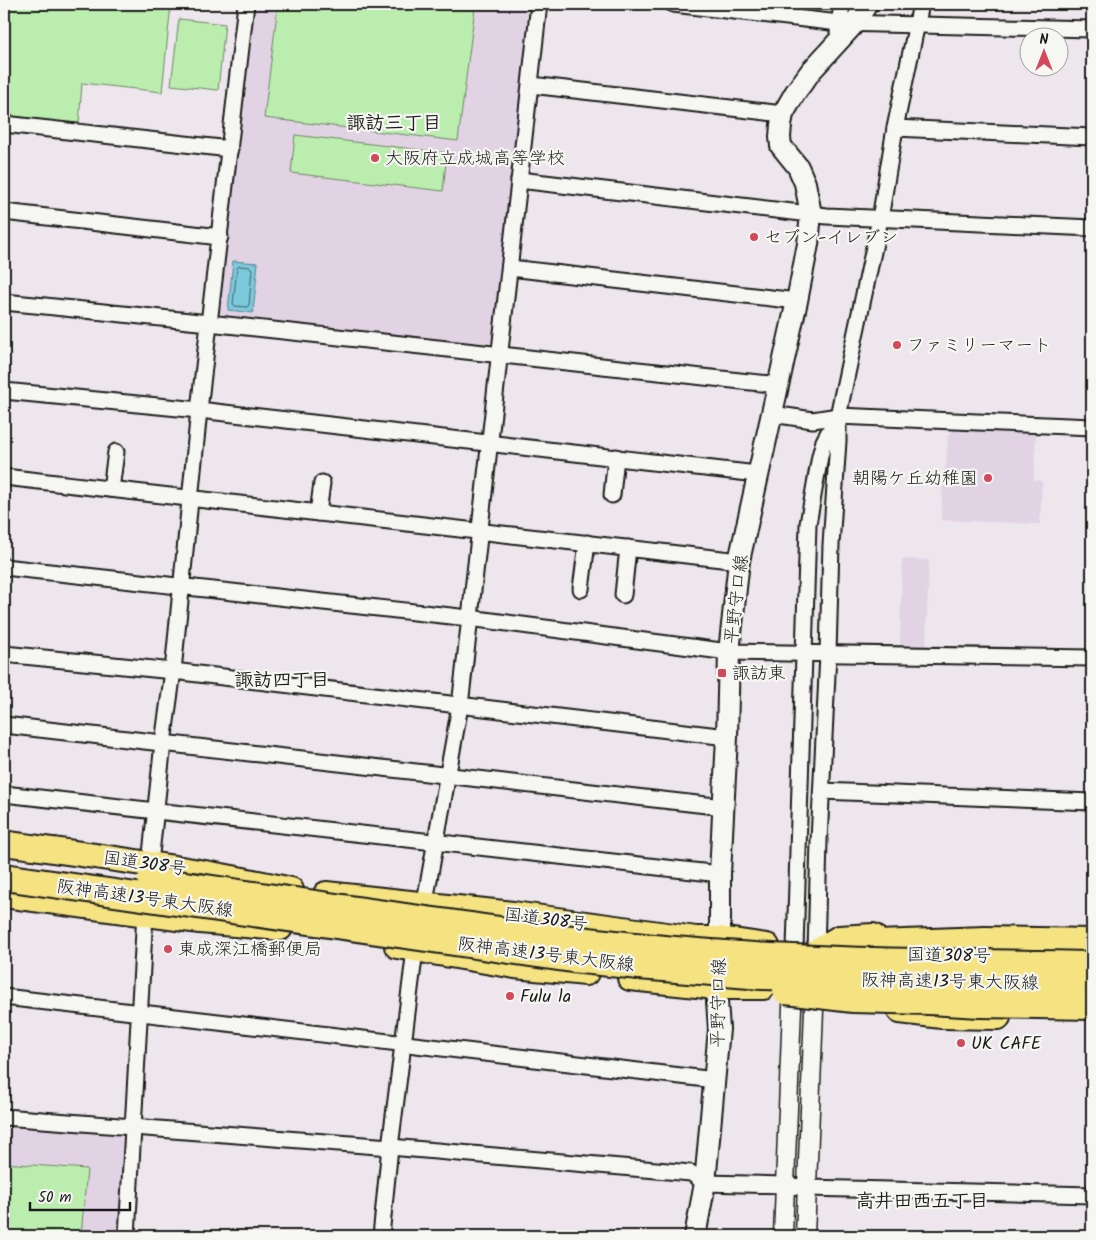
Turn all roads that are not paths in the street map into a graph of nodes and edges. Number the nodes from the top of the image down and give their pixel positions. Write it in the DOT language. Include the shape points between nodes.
graph roads {
  1 [pos="246,4"];
  2 [pos="539,4"];
  3 [pos="673,4"];
  4 [pos="842,4"];
  5 [pos="868,4"];
  6 [pos="921,4"];
  7 [pos="847,23"];
  8 [pos="915,26"];
  9 [pos="1092,29"];
  10 [pos="531,85"];
  11 [pos="783,114"];
  12 [pos="4,124"];
  13 [pos="895,128"];
  14 [pos="1092,137"];
  15 [pos="230,149"];
  16 [pos="520,180"];
  17 [pos="4,212"];
  18 [pos="810,214"];
  19 [pos="880,219"];
  20 [pos="1092,228"];
  21 [pos="220,237"];
  22 [pos="510,268"];
  23 [pos="797,301"];
  24 [pos="4,302"];
  25 [pos="210,322"];
  26 [pos="500,356"];
  27 [pos="779,385"];
  28 [pos="4,391"];
  29 [pos="200,410"];
  30 [pos="772,414"];
  31 [pos="838,416"];
  32 [pos="1092,427"];
  33 [pos="490,444"];
  34 [pos="116,452"];
  35 [pos="616,458"];
  36 [pos="757,474"];
  37 [pos="4,478"];
  38 [pos="322,483"];
  39 [pos="111,490"];
  40 [pos="612,495"];
  41 [pos="190,499"];
  42 [pos="318,513"];
  43 [pos="480,532"];
  44 [pos="587,543"];
  45 [pos="628,548"];
  46 [pos="739,561"];
  47 [pos="4,566"];
  48 [pos="181,587"];
  49 [pos="582,589"];
  50 [pos="623,595"];
  51 [pos="469,618"];
  52 [pos="729,652"];
  53 [pos="804,653"];
  54 [pos="4,654"];
  55 [pos="828,654"];
  56 [pos="1092,658"];
  57 [pos="173,672"];
  58 [pos="460,706"];
  59 [pos="4,726"];
  60 [pos="727,736"];
  61 [pos="163,743"];
  62 [pos="448,775"];
  63 [pos="822,791"];
  64 [pos="4,794"];
  65 [pos="1092,802"];
  66 [pos="724,807"];
  67 [pos="155,812"];
  68 [pos="4,843"];
  69 [pos="436,843"];
  70 [pos="4,859"];
  71 [pos="150,863"];
  72 [pos="720,874"];
  73 [pos="4,877"];
  74 [pos="4,895"];
  75 [pos="425,904"];
  76 [pos="145,913"];
  77 [pos="1092,932"];
  78 [pos="720,940"];
  79 [pos="1092,942"];
  80 [pos="468,944"];
  81 [pos="641,946"];
  82 [pos="414,949"];
  83 [pos="806,951"];
  84 [pos="1092,958"];
  85 [pos="1092,966"];
  86 [pos="1092,984"];
  87 [pos="716,987"];
  88 [pos="804,987"];
  89 [pos="1092,990"];
  90 [pos="4,997"];
  91 [pos="1092,1006"];
  92 [pos="139,1012"];
  93 [pos="1092,1018"];
  94 [pos="403,1045"];
  95 [pos="715,1080"];
  96 [pos="4,1118"];
  97 [pos="132,1128"];
  98 [pos="390,1147"];
  99 [pos="705,1183"];
  100 [pos="785,1185"];
  101 [pos="807,1188"];
  102 [pos="1092,1195"];
  103 [pos="127,1236"];
  104 [pos="381,1236"];
  105 [pos="695,1236"];
  106 [pos="783,1236"];
  107 [pos="805,1236"];
  1 -- 15 [label="street"];
  2 -- 10 [label="street"];
  3 -- 7 [label="street"];
  4 -- 7 [label="street"];
  5 -- 7 [label="main road, 平野守口線"];
  6 -- 8 [label="street"];
  7 -- 8 [label="street"];
  7 -- 11 [label="main road, 平野守口線" via="836,44 811,71"];
  8 -- 9 [label="street"];
  8 -- 13 [label="street"];
  10 -- 11 [label="street"];
  10 -- 16 [label="street"];
  11 -- 18 [label="main road, 平野守口線" via="781,146 798,167 805,183"];
  12 -- 15 [label="street"];
  13 -- 14 [label="street"];
  13 -- 19 [label="street"];
  15 -- 21 [label="street"];
  16 -- 18 [label="street"];
  16 -- 22 [label="street"];
  17 -- 21 [label="street"];
  18 -- 19 [label="street"];
  18 -- 23 [label="main road, 平野守口線"];
  19 -- 20 [label="street"];
  19 -- 31 [label="street"];
  21 -- 25 [label="street"];
  22 -- 23 [label="street"];
  22 -- 26 [label="street"];
  23 -- 27 [label="main road, 平野守口線"];
  24 -- 25 [label="street"];
  25 -- 26 [label="street"];
  25 -- 29 [label="street"];
  26 -- 27 [label="street"];
  26 -- 33 [label="street"];
  27 -- 30 [label="main road, 平野守口線"];
  28 -- 29 [label="street"];
  29 -- 33 [label="street"];
  29 -- 41 [label="street"];
  30 -- 31 [label="street" via="814,420"];
  30 -- 36 [label="main road, 平野守口線"];
  31 -- 32 [label="street"];
  31 -- 53 [label="street" via="820,456 808,524"];
  31 -- 55 [label="street" via="830,545"];
  33 -- 35 [label="street"];
  33 -- 43 [label="street"];
  34 -- 39 [label="street"];
  35 -- 36 [label="street"];
  35 -- 40 [label="street"];
  36 -- 46 [label="main road, 平野守口線"];
  37 -- 39 [label="street"];
  38 -- 42 [label="street"];
  39 -- 41 [label="street"];
  41 -- 42 [label="street"];
  41 -- 48 [label="street"];
  42 -- 43 [label="street"];
  43 -- 44 [label="street"];
  43 -- 51 [label="street"];
  44 -- 45 [label="street"];
  44 -- 49 [label="street"];
  45 -- 46 [label="street"];
  45 -- 50 [label="street"];
  46 -- 52 [label="main road, 平野守口線"];
  47 -- 48 [label="street"];
  48 -- 51 [label="street"];
  48 -- 57 [label="street"];
  51 -- 52 [label="street"];
  51 -- 58 [label="street"];
  52 -- 53 [label="street"];
  52 -- 60 [label="main road, 平野守口線"];
  53 -- 55 [label="street"];
  53 -- 83 [label="street"];
  54 -- 57 [label="street"];
  55 -- 56 [label="street"];
  55 -- 63 [label="street"];
  57 -- 58 [label="street"];
  57 -- 61 [label="street"];
  58 -- 60 [label="street"];
  58 -- 62 [label="street"];
  59 -- 61 [label="street"];
  60 -- 66 [label="main road, 平野守口線"];
  61 -- 62 [label="street"];
  61 -- 67 [label="street"];
  62 -- 66 [label="street"];
  62 -- 69 [label="street"];
  63 -- 65 [label="street"];
  63 -- 83 [label="street"];
  64 -- 67 [label="street"];
  66 -- 72 [label="main road, 平野守口線"];
  67 -- 69 [label="street"];
  67 -- 71 [label="street"];
  68 -- 71 [label="highway, 国道308号"];
  69 -- 72 [label="street"];
  69 -- 75 [label="street"];
  70 -- 81 [label="highway, 阪神高速13号東大阪線, bridge"];
  71 -- 75 [label="highway, 国道308号" via="297,891"];
  72 -- 78 [label="main road, 平野守口線"];
  73 -- 80 [label="highway, 阪神高速13号東大阪線, bridge"];
  74 -- 76 [label="highway, 国道308号"];
  75 -- 78 [label="highway, 国道308号"];
  75 -- 82 [label="street"];
  76 -- 82 [label="highway, 国道308号" via="293,930"];
  76 -- 92 [label="street"];
  77 -- 83 [label="highway" via="953,932 839,938"];
  78 -- 83 [label="highway, 国道308号"];
  78 -- 87 [label="main road, 平野守口線"];
  79 -- 81 [label="highway, bridge" via="985,940 734,949"];
  80 -- 86 [label="highway, 阪神高速13号東大阪線, bridge" via="639,966 762,976"];
  80 -- 91 [label="highway, bridge" via="572,964 830,997"];
  81 -- 85 [label="highway, 阪神高速13号東大阪線, bridge" via="769,956"];
  82 -- 87 [label="highway, 国道308号" via="515,966"];
  82 -- 94 [label="street"];
  83 -- 84 [label="highway, 国道308号"];
  83 -- 88 [label="street"];
  87 -- 88 [label="highway, 国道308号"];
  87 -- 95 [label="main road, 平野守口線" via="719,1029"];
  88 -- 89 [label="highway, 国道308号"];
  88 -- 93 [label="highway" via="835,1010 910,1011 942,1016"];
  88 -- 100 [label="street"];
  88 -- 101 [label="street"];
  90 -- 92 [label="street"];
  92 -- 94 [label="street"];
  92 -- 97 [label="street"];
  94 -- 95 [label="street"];
  94 -- 98 [label="street"];
  95 -- 99 [label="main road, 平野守口線"];
  96 -- 97 [label="street"];
  97 -- 98 [label="street"];
  97 -- 103 [label="street"];
  98 -- 99 [label="street" via="691,1174"];
  98 -- 104 [label="street"];
  99 -- 100 [label="street"];
  99 -- 105 [label="main road, 平野守口線"];
  100 -- 101 [label="street"];
  100 -- 106 [label="street"];
  101 -- 102 [label="street"];
  101 -- 107 [label="street"];
}
